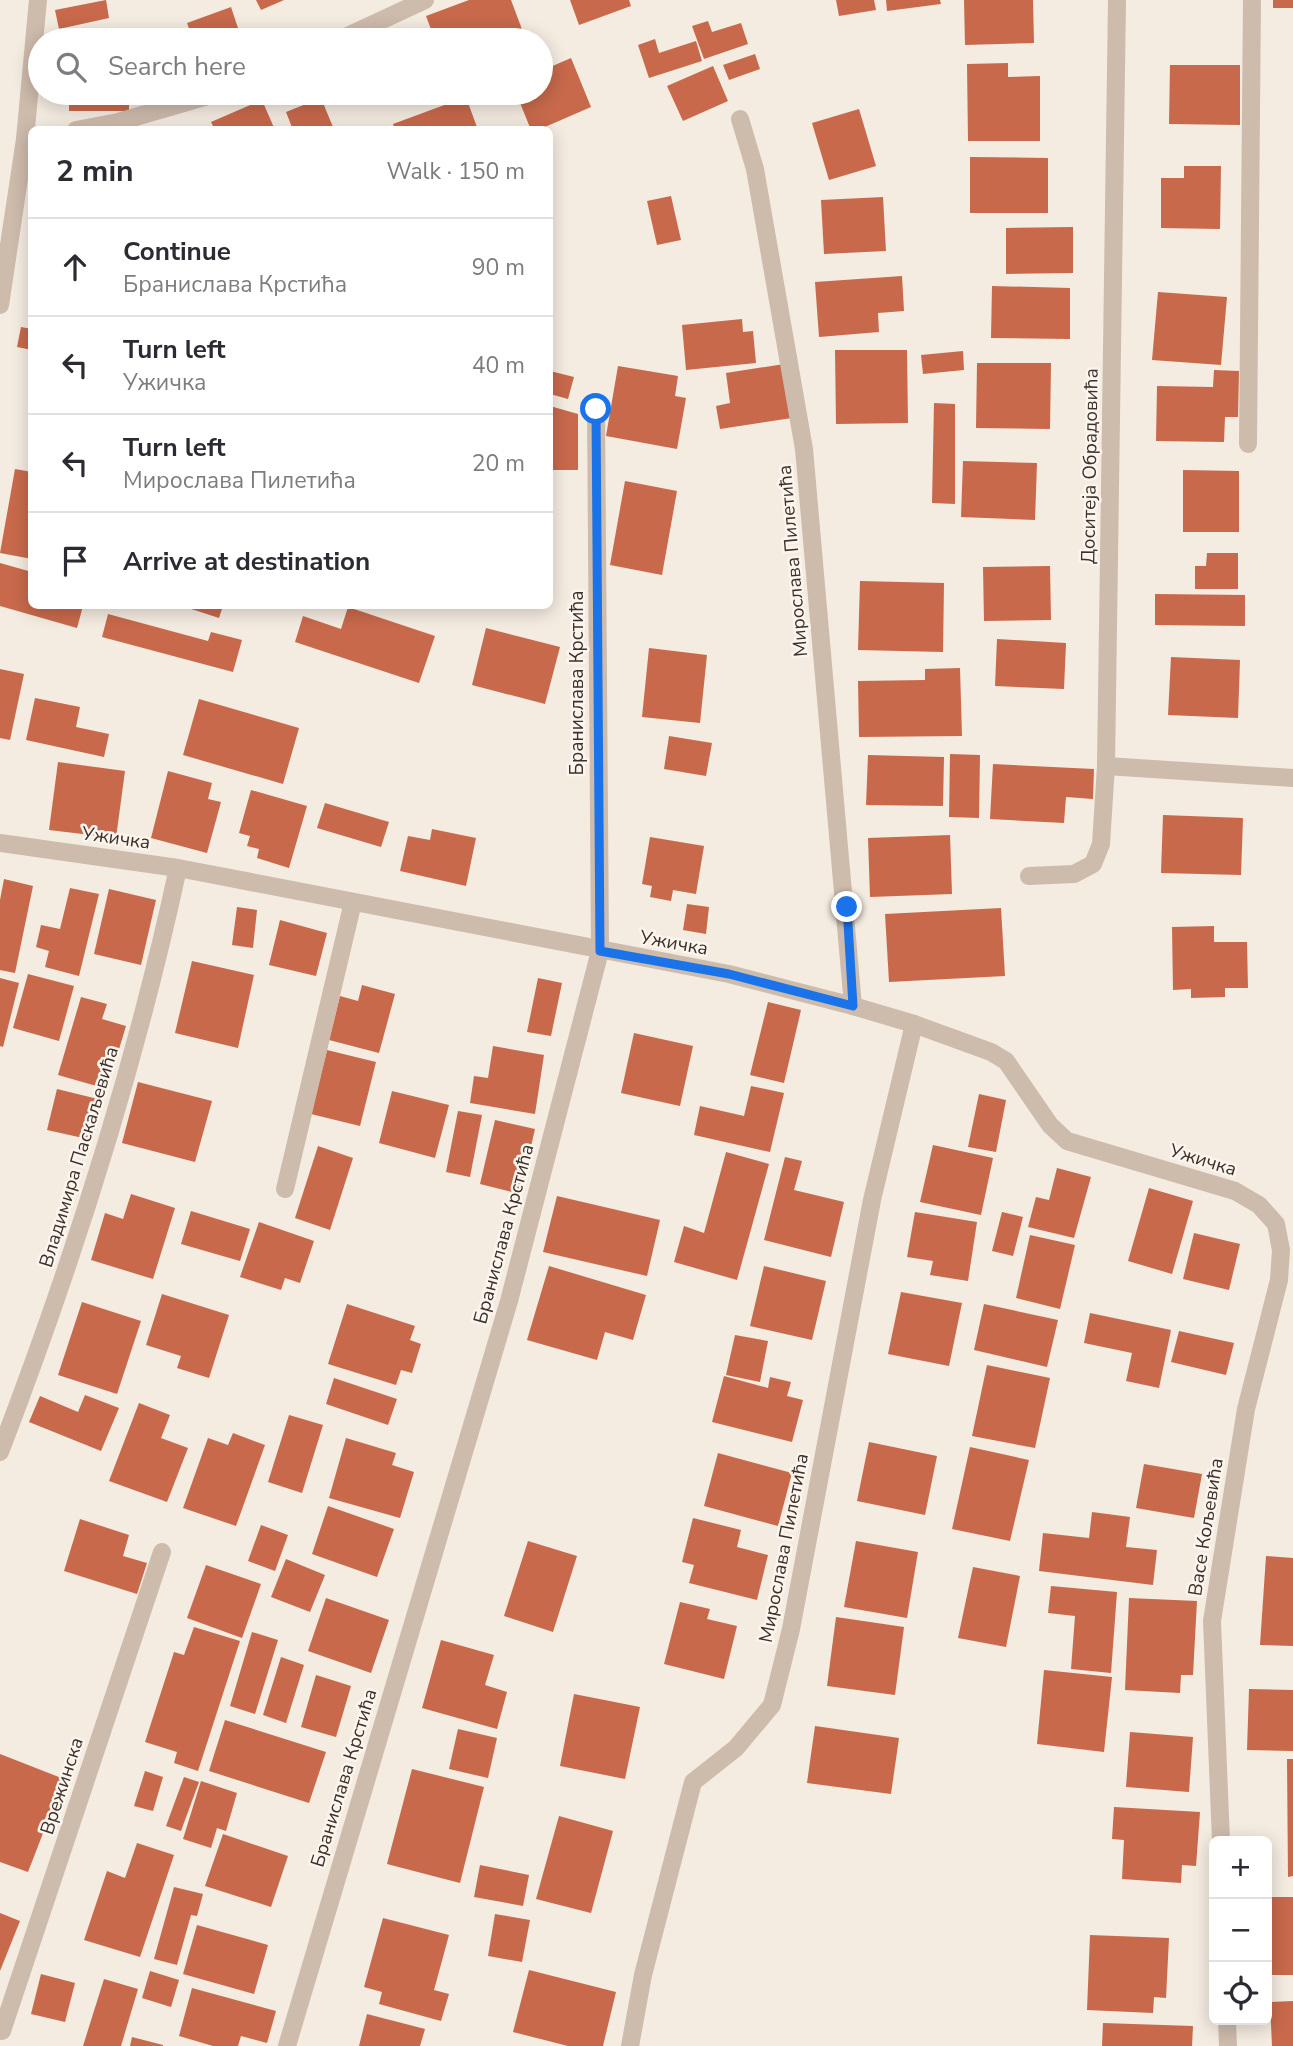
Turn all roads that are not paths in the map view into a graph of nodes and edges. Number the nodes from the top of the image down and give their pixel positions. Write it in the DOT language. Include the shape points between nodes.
graph roads {
  1 [pos="38,0"];
  2 [pos="425,0"];
  3 [pos="1118,0"];
  4 [pos="1252,0"];
  5 [pos="36,28"];
  6 [pos="365,28"];
  7 [pos="30,105"];
  8 [pos="177,105"];
  9 [pos="740,119"];
  10 [pos="29,126"];
  11 [pos="97,126"];
  12 [pos="28,139"];
  13 [pos="0,305"];
  14 [pos="596,409"];
  15 [pos="1248,444"];
  16 [pos="1106,766"];
  17 [pos="1293,778"];
  18 [pos="0,843"];
  19 [pos="178,868"];
  20 [pos="1029,876"];
  21 [pos="353,902"];
  22 [pos="600,951"];
  23 [pos="853,1006"];
  24 [pos="914,1024"];
  25 [pos="285,1189"];
  26 [pos="1276,1224"];
  27 [pos="0,1452"];
  28 [pos="162,1552"];
  29 [pos="1221,1836"];
  30 [pos="1227,2025"];
  31 [pos="0,2029"];
  32 [pos="287,2046"];
  33 [pos="630,2046"];
  34 [pos="1228,2046"];
  1 -- 5 [label="street"];
  2 -- 6 [label="street"];
  3 -- 16 [label="street, Доситеја Обрадовића"];
  4 -- 15 [label="street"];
  7 -- 10 [label="street"];
  8 -- 11 [label="street"];
  9 -- 23 [label="street, Мирослава Пилетића" via="755,169 804,449"];
  12 -- 13 [label="street"];
  14 -- 22 [label="street, Бранислава Крстића"];
  16 -- 17 [label="street"];
  16 -- 20 [label="street, Доситеја Обрадовића" via="1101,844 1093,864 1074,874"];
  18 -- 19 [label="street, Ужичка"];
  19 -- 21 [label="street, Ужичка"];
  19 -- 27 [label="street, Владимира Паскаљевића" via="148,1000 97,1176 40,1349"];
  21 -- 22 [label="street, Ужичка"];
  21 -- 25 [label="street"];
  22 -- 23 [label="street, Ужичка" via="729,974"];
  22 -- 32 [label="street, Бранислава Крстића" via="509,1301"];
  23 -- 24 [label="street, Ужичка"];
  24 -- 26 [label="street, Ужичка" via="1006,1061 1050,1125 1067,1141 1235,1191 1259,1205"];
  24 -- 33 [label="street, Мирослава Пилетића" via="872,1200 772,1705 736,1748 693,1782 643,1975"];
  26 -- 29 [label="street, Васе Кољевића" via="1281,1250 1279,1280 1246,1409 1212,1621"];
  28 -- 31 [label="street, Врежинска"];
  30 -- 34 [label="street"];
}
